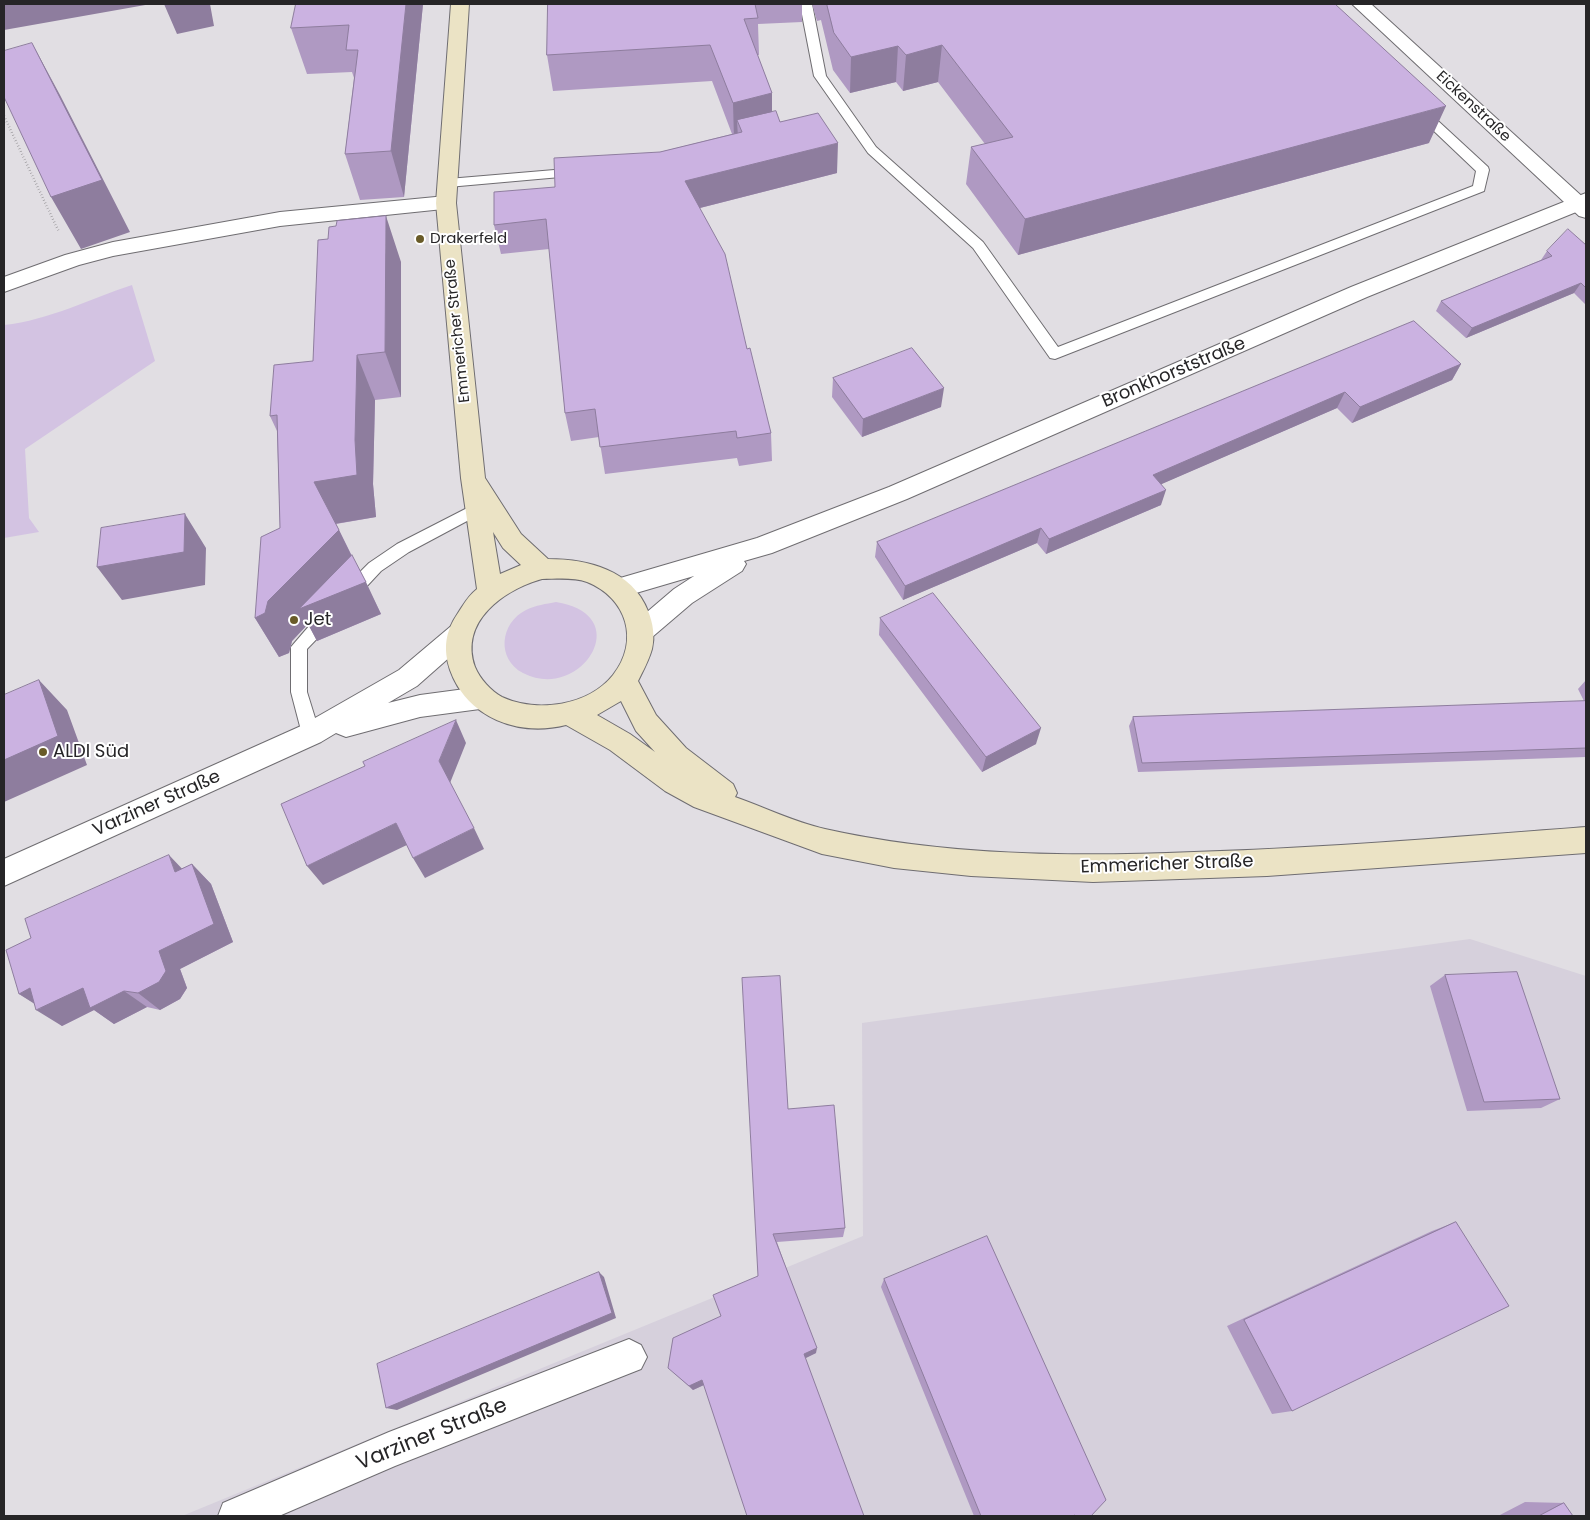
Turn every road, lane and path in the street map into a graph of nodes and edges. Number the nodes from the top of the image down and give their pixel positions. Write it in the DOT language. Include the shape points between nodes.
graph roads {
  1 [pos="460,4"];
  2 [pos="806,4"];
  3 [pos="1360,4"];
  4 [pos="1412,103"];
  5 [pos="4,116"];
  6 [pos="593,170"];
  7 [pos="447,193"];
  8 [pos="1583,205"];
  9 [pos="72,260"];
  10 [pos="4,285"];
  11 [pos="473,478"];
  12 [pos="477,509"];
  13 [pos="763,546"];
  14 [pos="542,569"];
  15 [pos="619,588"];
  16 [pos="490,591"];
  17 [pos="642,631"];
  18 [pos="459,634"];
  19 [pos="624,682"];
  20 [pos="480,698"];
  21 [pos="571,714"];
  22 [pos="311,734"];
  23 [pos="754,816"];
  24 [pos="1586,840"];
  25 [pos="4,874"];
  26 [pos="629,1357"];
  27 [pos="236,1516"];
  1 -- 7 [label="main road, Emmericher Straße"];
  2 -- 4 [label="lane" via="820,76 872,150 978,245 1055,354 1479,188 1483,170"];
  3 -- 8 [label="street, Eickenstraße"];
  5 -- 9 [label="path"];
  6 -- 7 [label="lane"];
  7 -- 9 [label="street" via="113,248"];
  7 -- 11 [label="main road, Emmericher Straße" via="448,232"];
  8 -- 13 [label="street, Bronkhorststraße" via="1359,292 898,493"];
  9 -- 10 [label="street"];
  11 -- 12 [label="main road, Emmericher Straße"];
  11 -- 14 [label="main road, Emmericher Straße" via="512,541"];
  12 -- 16 [label="main road, Emmericher Straße"];
  12 -- 22 [label="lane" via="403,548 375,567 299,647 299,692"];
  13 -- 15 [label="street, Bronkhorststraße"];
  13 -- 17 [label="street, Bronkhorststraße" via="683,596"];
  14 -- 15 [label="main road" via="571,568 597,575"];
  14 -- 16 [label="main road" via="514,577"];
  15 -- 17 [label="main road" via="635,607"];
  16 -- 18 [label="main road" via="471,610"];
  17 -- 19 [label="main road" via="638,657"];
  18 -- 20 [label="main road" via="458,657 464,679"];
  18 -- 22 [label="street, Varziner Straße" via="408,678"];
  19 -- 21 [label="main road" via="601,701"];
  19 -- 23 [label="main road, Emmericher Straße" via="646,723 676,756"];
  20 -- 21 [label="main road" via="499,710 521,716 546,718"];
  20 -- 22 [label="street, Varziner Straße" via="420,706"];
  21 -- 23 [label="main road, Emmericher Straße" via="620,742 675,782 704,798"];
  22 -- 25 [label="street, Varziner Straße"];
  23 -- 24 [label="main road, Emmericher Straße" via="822,841 894,855 971,863 1093,869 1268,863"];
  26 -- 27 [label="street, Varziner Straße" via="389,1450"];
}
